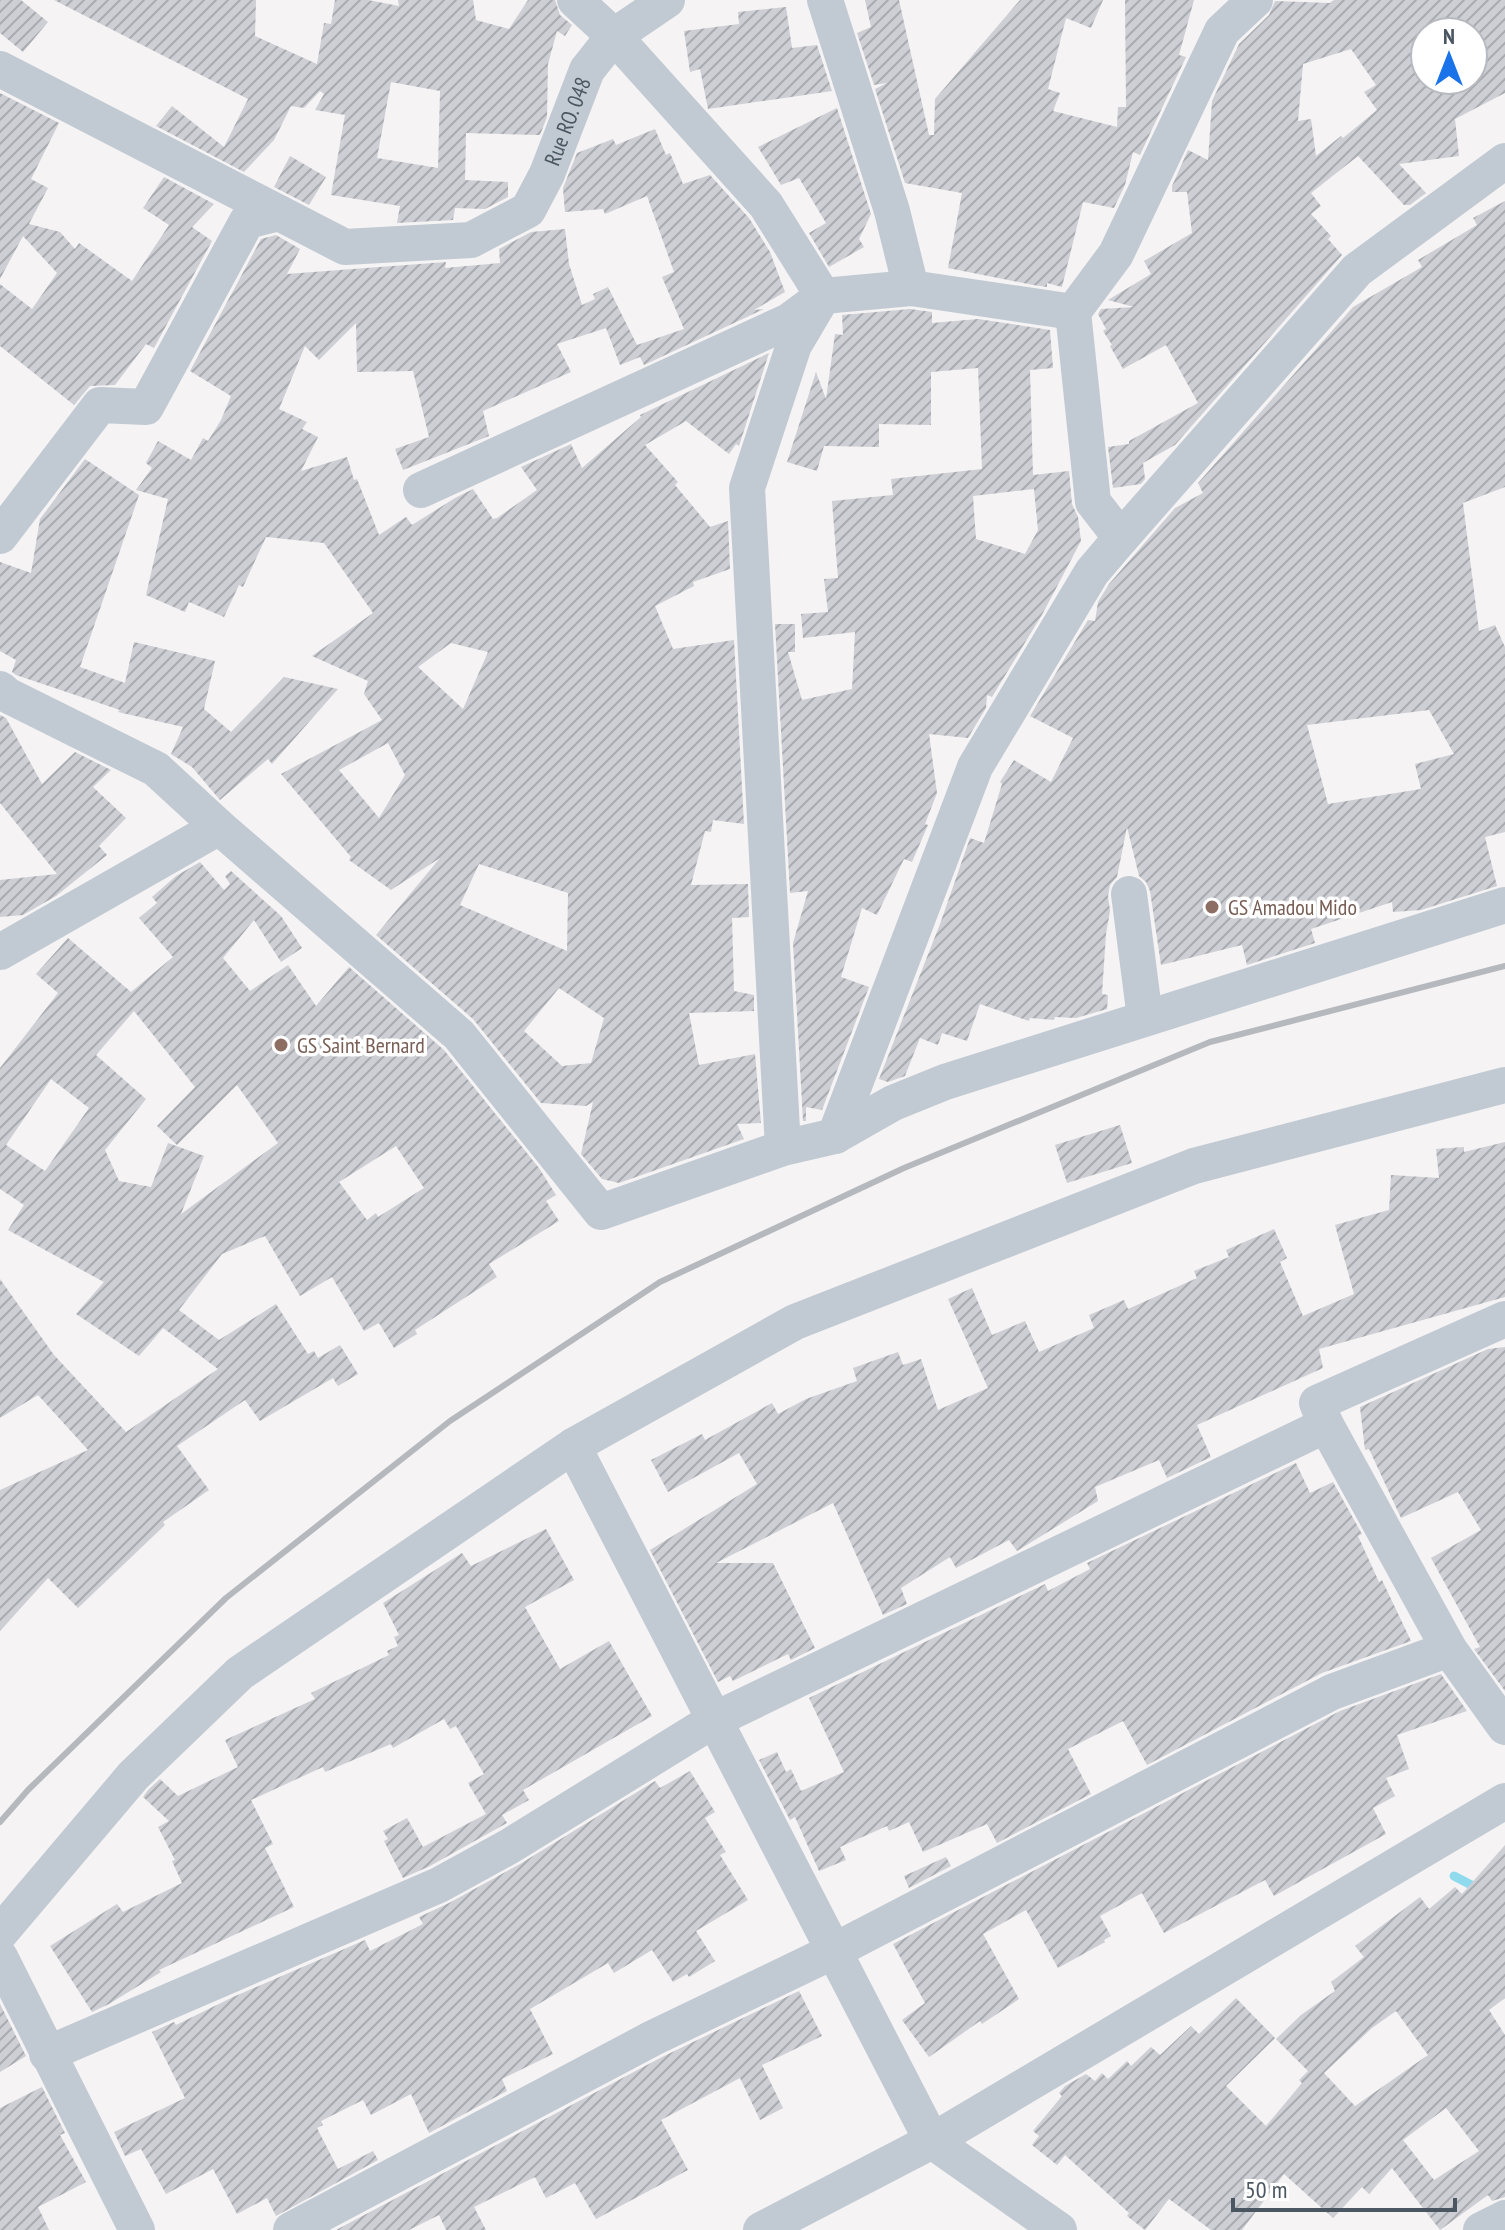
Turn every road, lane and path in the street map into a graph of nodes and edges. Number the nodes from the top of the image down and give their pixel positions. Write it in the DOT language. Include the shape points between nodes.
graph roads {
  1 [pos="575,0"];
  2 [pos="667,0"];
  3 [pos="825,0"];
  4 [pos="1255,0"];
  5 [pos="614,36"];
  6 [pos="0,69"];
  7 [pos="1505,161"];
  8 [pos="279,213"];
  9 [pos="911,288"];
  10 [pos="823,296"];
  11 [pos="1073,312"];
  12 [pos="421,490"];
  13 [pos="0,536"];
  14 [pos="1121,538"];
  15 [pos="0,689"];
  16 [pos="219,827"];
  17 [pos="1129,894"];
  18 [pos="1505,905"];
  19 [pos="0,952"];
  20 [pos="1145,1018"];
  21 [pos="1505,1085"];
  22 [pos="835,1136"];
  23 [pos="783,1148"];
  24 [pos="1505,1319"];
  25 [pos="1326,1425"];
  26 [pos="573,1446"];
  27 [pos="1449,1649"];
  28 [pos="714,1720"];
  29 [pos="1505,1727"];
  30 [pos="1505,1801"];
  31 [pos="0,1933"];
  32 [pos="834,1951"];
  33 [pos="0,1957"];
  34 [pos="47,2054"];
  35 [pos="932,2141"];
  36 [pos="1505,2218"];
  37 [pos="137,2230"];
  38 [pos="291,2230"];
  39 [pos="761,2230"];
  40 [pos="1059,2230"];
  41 [pos="1481,2230"];
  1 -- 5 [label="street"];
  2 -- 5 [label="street, Rue RO. 048"];
  3 -- 9 [label="street"];
  4 -- 11 [label="street" via="1222,31 1116,254"];
  5 -- 8 [label="street, Rue RO. 048" via="587,70 528,210 471,240 345,247"];
  5 -- 10 [label="street" via="766,205"];
  6 -- 8 [label="street"];
  7 -- 14 [label="street" via="1357,270"];
  8 -- 13 [label="street" via="247,221 146,407 100,405"];
  9 -- 10 [label="street"];
  9 -- 11 [label="street"];
  10 -- 12 [label="street" via="789,321"];
  10 -- 23 [label="street" via="794,345 747,488"];
  11 -- 14 [label="street" via="1093,502"];
  14 -- 22 [label="street" via="1092,572 975,767"];
  15 -- 16 [label="street" via="156,769"];
  16 -- 19 [label="street"];
  16 -- 23 [label="street" via="459,1035 601,1212"];
  17 -- 20 [label="street"];
  18 -- 20 [label="street"];
  20 -- 22 [label="street" via="945,1082 893,1103"];
  21 -- 26 [label="street" via="1194,1166 795,1322"];
  22 -- 23 [label="street"];
  24 -- 25 [label="street" via="1317,1403"];
  25 -- 27 [label="street"];
  25 -- 28 [label="street"];
  26 -- 28 [label="street"];
  26 -- 31 [label="street" via="240,1673 133,1776"];
  27 -- 29 [label="street"];
  27 -- 32 [label="street" via="1332,1692"];
  28 -- 32 [label="street"];
  28 -- 34 [label="street" via="439,1885"];
  30 -- 35 [label="street"];
  32 -- 35 [label="street"];
  32 -- 38 [label="street" via="653,2038"];
  33 -- 34 [label="street"];
  34 -- 37 [label="street"];
  35 -- 39 [label="street"];
  35 -- 40 [label="street"];
  36 -- 41 [label="street"];
}
